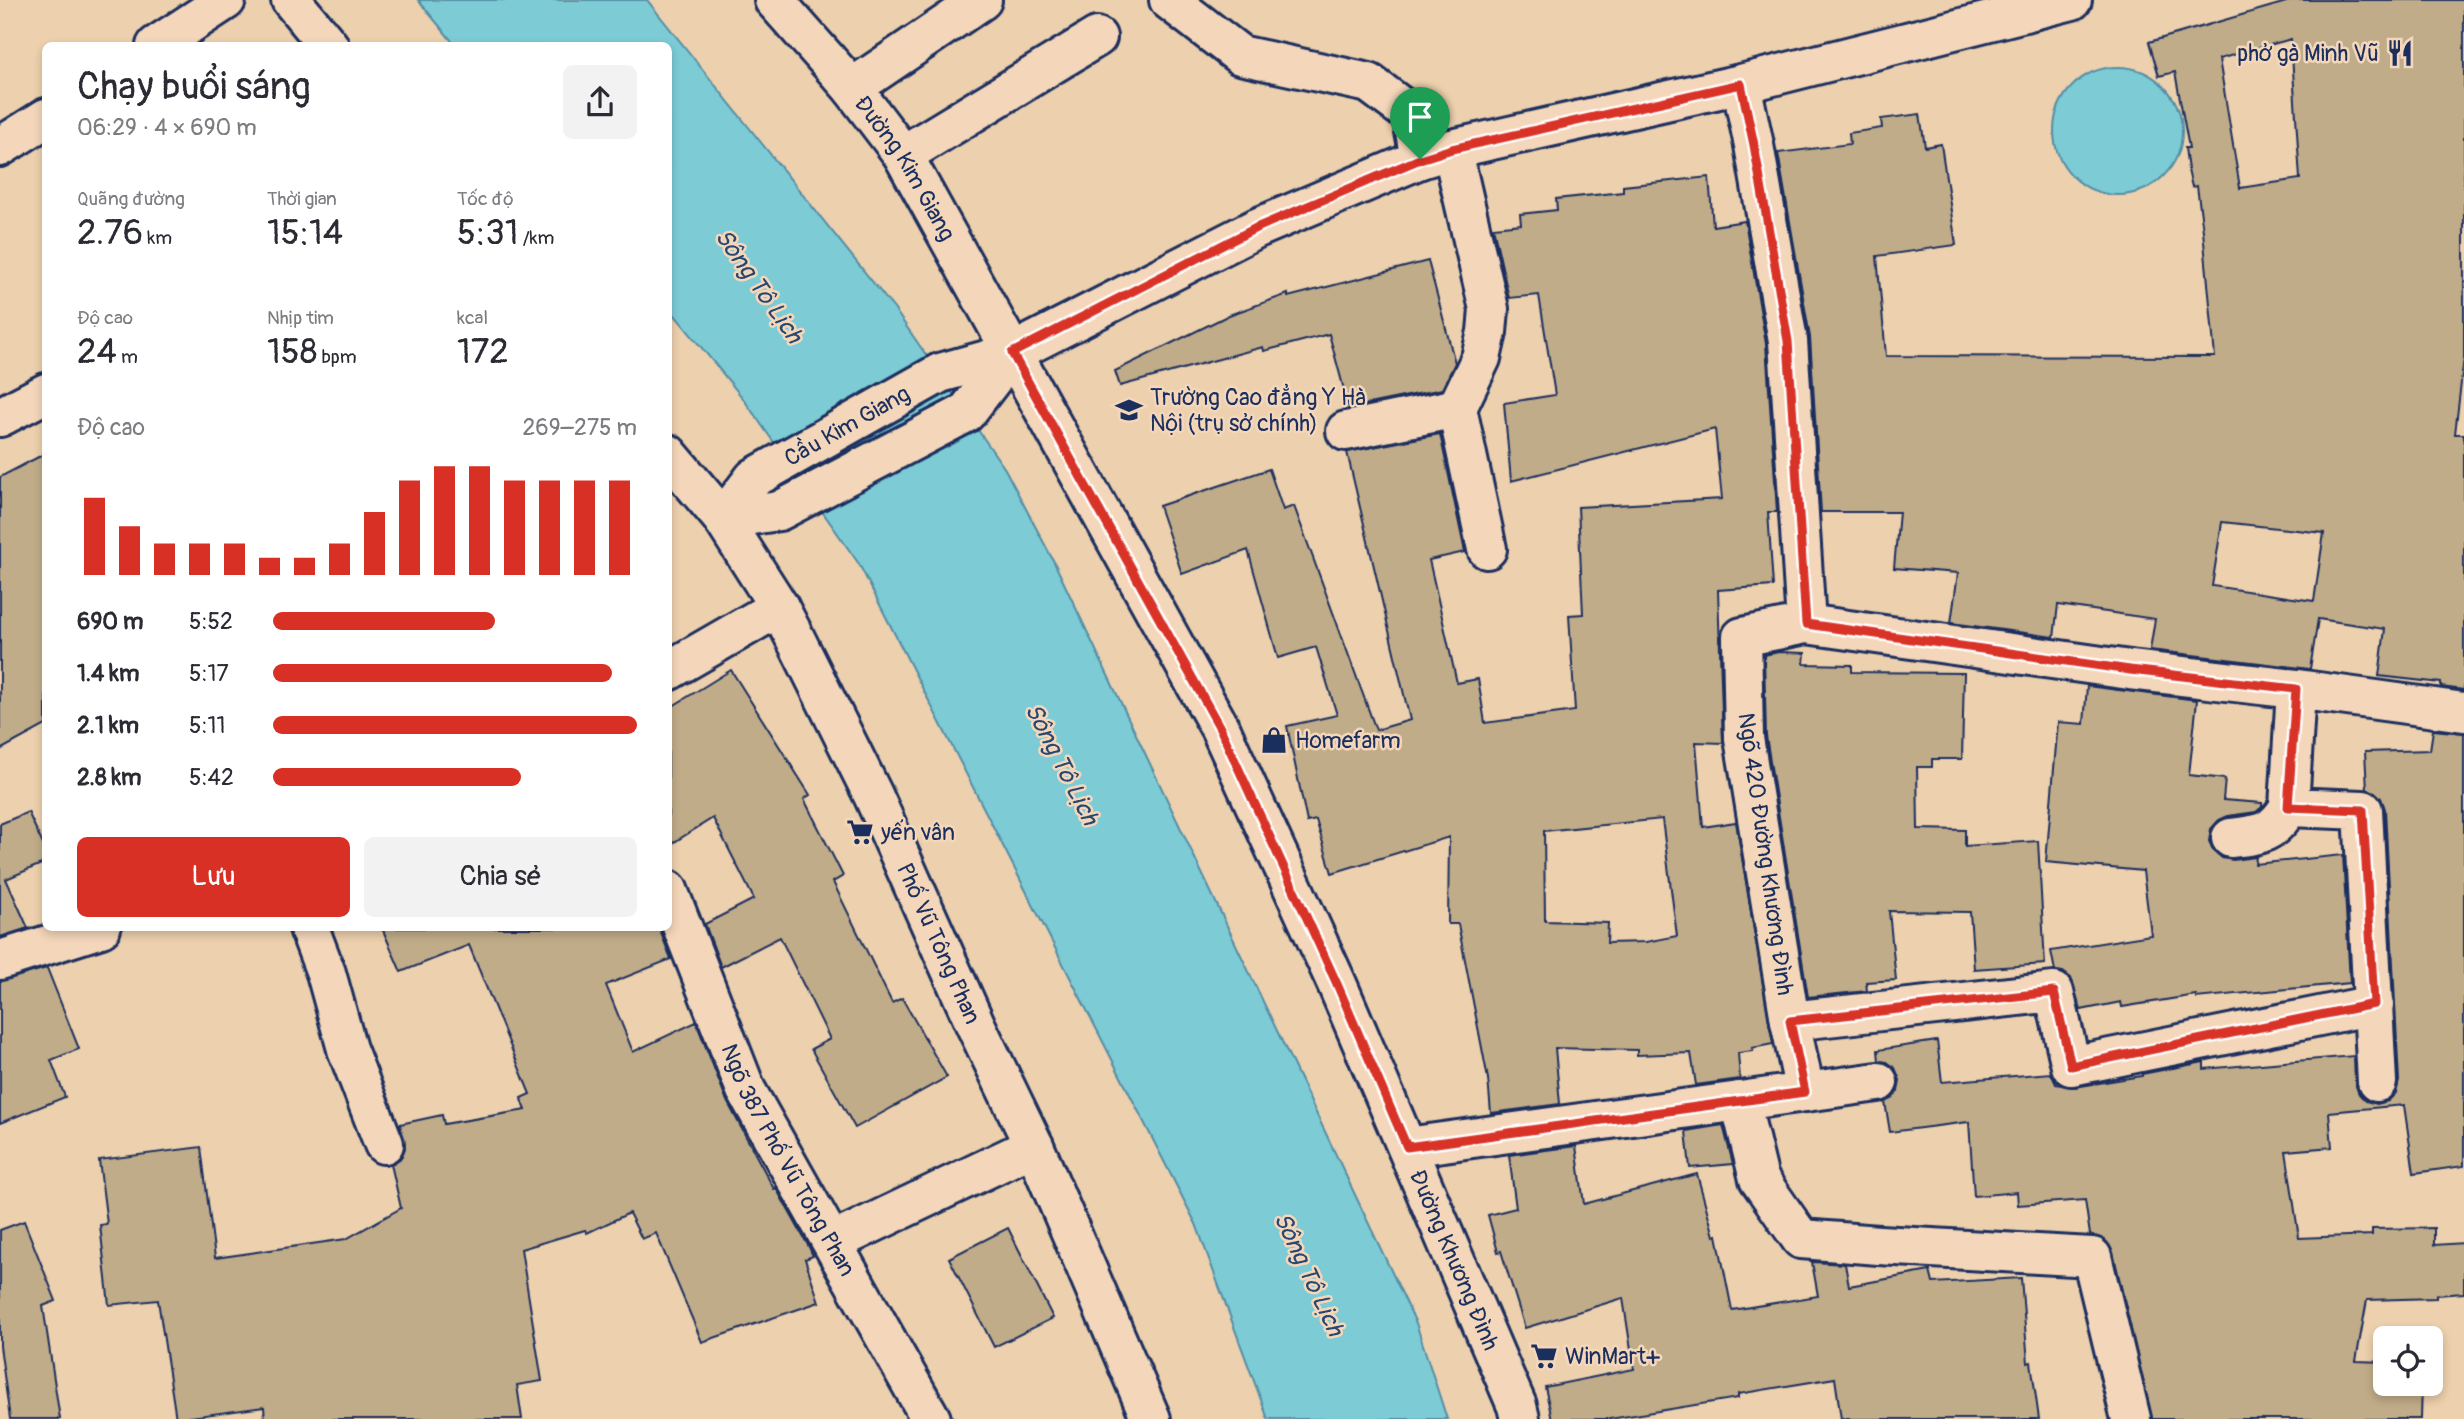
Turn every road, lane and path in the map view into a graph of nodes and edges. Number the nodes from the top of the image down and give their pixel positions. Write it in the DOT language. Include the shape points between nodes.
graph roads {
  1 [pos="226,0"];
  2 [pos="291,0"];
  3 [pos="774,0"];
  4 [pos="982,0"];
  5 [pos="1169,0"];
  6 [pos="2072,0"];
  7 [pos="1097,37"];
  8 [pos="162,42"];
  9 [pos="326,42"];
  10 [pos="1741,84"];
  11 [pos="852,88"];
  12 [pos="42,121"];
  13 [pos="0,147"];
  14 [pos="1436,154"];
  15 [pos="903,156"];
  16 [pos="1012,353"];
  17 [pos="42,395"];
  18 [pos="1457,408"];
  19 [pos="0,417"];
  20 [pos="1346,431"];
  21 [pos="672,459"];
  22 [pos="723,519"];
  23 [pos="1487,550"];
  24 [pos="779,607"];
  25 [pos="1806,624"];
  26 [pos="672,669"];
  27 [pos="2296,689"];
  28 [pos="2464,712"];
  29 [pos="2288,807"];
  30 [pos="2231,838"];
  31 [pos="672,900"];
  32 [pos="92,931"];
  33 [pos="310,931"];
  34 [pos="0,960"];
  35 [pos="2374,1004"];
  36 [pos="1790,1021"];
  37 [pos="1878,1082"];
  38 [pos="2377,1082"];
  39 [pos="1805,1092"];
  40 [pos="1740,1101"];
  41 [pos="384,1144"];
  42 [pos="1034,1146"];
  43 [pos="1407,1147"];
  44 [pos="833,1242"];
  45 [pos="931,1419"];
  46 [pos="1150,1419"];
  47 [pos="1520,1419"];
  48 [pos="2131,1419"];
  1 -- 8 [label="main road"];
  2 -- 9 [label="main road"];
  3 -- 11 [label="main road, Đường Kim Giang"];
  4 -- 11 [label="main road"];
  5 -- 14 [label="main road" via="1240,55 1369,83 1412,115"];
  6 -- 10 [label="main road"];
  7 -- 15 [label="main road"];
  10 -- 14 [label="main road"];
  10 -- 25 [label="main road" via="1788,341"];
  11 -- 15 [label="main road, Đường Kim Giang"];
  12 -- 13 [label="main road"];
  14 -- 16 [label="main road" via="1256,228"];
  14 -- 18 [label="main road" via="1489,309 1481,358"];
  15 -- 16 [label="main road, Đường Kim Giang"];
  16 -- 22 [label="main road, Cầu Kim Giang" via="940,373 754,478"];
  16 -- 22 [label="main road, Cầu Kim Giang" via="966,413 779,511"];
  16 -- 43 [label="main road, Đường Khương Đình" via="1220,728"];
  17 -- 19 [label="main road"];
  18 -- 20 [label="main road"];
  18 -- 23 [label="main road"];
  21 -- 22 [label="main road, Phố Vũ Tông Phan"];
  22 -- 24 [label="main road, Phố Vũ Tông Phan"];
  24 -- 26 [label="main road"];
  24 -- 42 [label="main road, Phố Vũ Tông Phan" via="873,795"];
  25 -- 27 [label="main road"];
  25 -- 36 [label="main road, Ngõ 420 Đường Khương Đình" via="1742,637 1744,738"];
  27 -- 28 [label="main road"];
  27 -- 29 [label="main road"];
  29 -- 30 [label="main road" via="2280,822 2259,835"];
  29 -- 35 [label="main road" via="2363,810"];
  31 -- 44 [label="main road, Ngõ 387 Phố Vũ Tông Phan" via="747,1090"];
  32 -- 34 [label="main road"];
  33 -- 41 [label="main road" via="347,1049"];
  35 -- 36 [label="main road" via="2071,1066 2054,992"];
  35 -- 38 [label="main road"];
  36 -- 39 [label="main road, Ngõ 420 Đường Khương Đình"];
  37 -- 39 [label="main road"];
  39 -- 40 [label="main road"];
  40 -- 43 [label="main road"];
  40 -- 48 [label="main road" via="1759,1179 1801,1238 2092,1257"];
  42 -- 44 [label="main road"];
  42 -- 46 [label="main road, Phố Vũ Tông Phan"];
  43 -- 47 [label="main road, Đường Khương Đình"];
  44 -- 45 [label="main road, Ngõ 387 Phố Vũ Tông Phan"];
}
